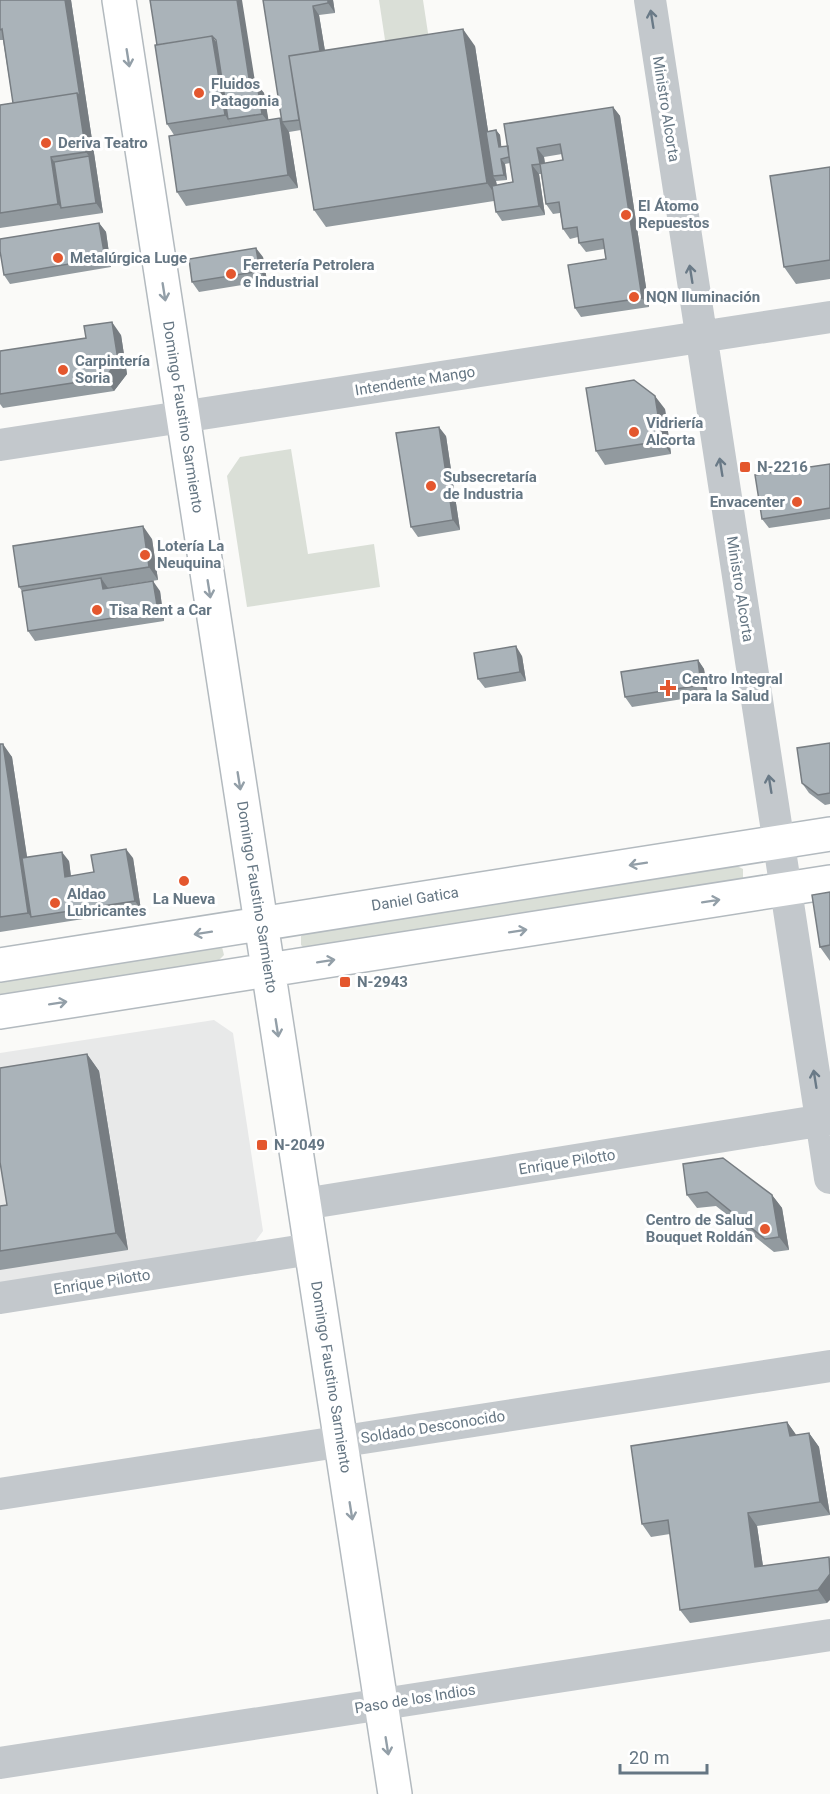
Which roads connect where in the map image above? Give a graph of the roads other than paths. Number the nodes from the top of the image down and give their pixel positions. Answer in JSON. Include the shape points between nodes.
{"nodes":[{"id":1,"x":119,"y":0,"type":"edge"},
{"id":2,"x":650,"y":0,"type":"edge"},
{"id":3,"x":830,"y":317,"type":"edge"},
{"id":4,"x":701,"y":337,"type":"junction"},
{"id":5,"x":183,"y":417,"type":"junction"},
{"id":6,"x":0,"y":446,"type":"edge"},
{"id":7,"x":830,"y":834,"type":"edge"},
{"id":8,"x":779,"y":842,"type":"junction"},
{"id":9,"x":830,"y":882,"type":"edge"},
{"id":10,"x":786,"y":889,"type":"junction"},
{"id":11,"x":261,"y":924,"type":"junction"},
{"id":12,"x":0,"y":965,"type":"edge"},
{"id":13,"x":268,"y":970,"type":"junction"},
{"id":14,"x":0,"y":1012,"type":"edge"},
{"id":15,"x":826,"y":1120,"type":"edge"},
{"id":16,"x":830,"y":1178,"type":"edge"},
{"id":17,"x":304,"y":1204,"type":"junction"},
{"id":18,"x":311,"y":1249,"type":"junction"},
{"id":19,"x":0,"y":1298,"type":"edge"},
{"id":20,"x":830,"y":1366,"type":"edge"},
{"id":21,"x":341,"y":1442,"type":"junction"},
{"id":22,"x":0,"y":1494,"type":"edge"},
{"id":23,"x":830,"y":1635,"type":"edge"},
{"id":24,"x":381,"y":1704,"type":"junction"},
{"id":25,"x":0,"y":1762,"type":"edge"},
{"id":26,"x":395,"y":1794,"type":"edge"}],
"edges":[{"from":1,"to":5,"type":"main road","name":"Domingo Faustino Sarmiento","one_way":true},
{"from":4,"to":2,"type":"street","name":"Ministro Alcorta","one_way":true},
{"from":3,"to":4,"type":"street","name":"Intendente Mango"},
{"from":4,"to":5,"type":"street","name":"Intendente Mango"},
{"from":8,"to":4,"type":"street","name":"Ministro Alcorta","one_way":true},
{"from":5,"to":6,"type":"street","name":"Intendente Mango"},
{"from":5,"to":11,"type":"main road","name":"Domingo Faustino Sarmiento","one_way":true},
{"from":7,"to":8,"type":"main road","name":"Daniel Gatica"},
{"from":8,"to":10,"type":"street","name":"Ministro Alcorta"},
{"from":8,"to":11,"type":"main road","name":"Daniel Gatica","one_way":true},
{"from":9,"to":10,"type":"main road"},
{"from":13,"to":10,"type":"main road","one_way":true},
{"from":15,"to":10,"type":"street","name":"Ministro Alcorta","one_way":true},
{"from":11,"to":12,"type":"main road","name":"Daniel Gatica","one_way":true},
{"from":11,"to":13,"type":"main road","name":"Domingo Faustino Sarmiento"},
{"from":14,"to":13,"type":"main road","one_way":true},
{"from":13,"to":17,"type":"main road","name":"Domingo Faustino Sarmiento","one_way":true},
{"from":15,"to":16,"type":"street","name":"Ministro Alcorta"},
{"from":15,"to":17,"type":"street","name":"Enrique Pilotto"},
{"from":17,"to":18,"type":"main road","name":"Domingo Faustino Sarmiento"},
{"from":18,"to":19,"type":"street","name":"Enrique Pilotto"},
{"from":18,"to":21,"type":"main road","name":"Domingo Faustino Sarmiento"},
{"from":20,"to":21,"type":"street","name":"Soldado Desconocido"},
{"from":21,"to":22,"type":"street","name":"Soldado Desconocido"},
{"from":21,"to":24,"type":"main road","name":"Domingo Faustino Sarmiento","one_way":true},
{"from":23,"to":24,"type":"street","name":"Paso de los Indios"},
{"from":24,"to":25,"type":"street","name":"Paso de los Indios"},
{"from":24,"to":26,"type":"main road","name":"Domingo Faustino Sarmiento","one_way":true}]}
